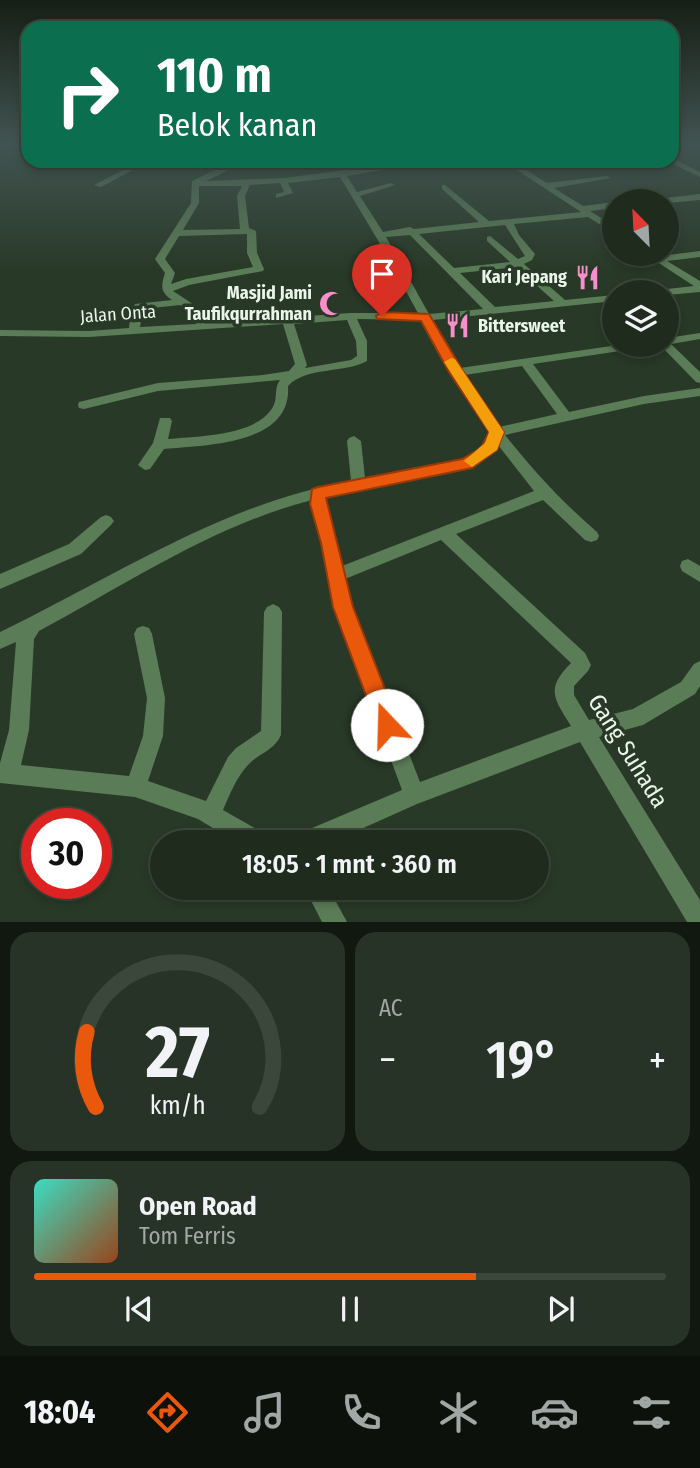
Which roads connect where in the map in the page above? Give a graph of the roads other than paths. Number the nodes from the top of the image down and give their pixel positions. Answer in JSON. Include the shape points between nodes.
{"nodes":[{"id":1,"x":196,"y":186,"type":"edge"},
{"id":2,"x":246,"y":186,"type":"edge"},
{"id":3,"x":286,"y":186,"type":"edge"},
{"id":4,"x":348,"y":186,"type":"edge"},
{"id":5,"x":387,"y":186,"type":"edge"},
{"id":6,"x":547,"y":186,"type":"edge"},
{"id":7,"x":444,"y":187,"type":"dead end"},
{"id":8,"x":354,"y":195,"type":"junction"},
{"id":9,"x":279,"y":196,"type":"dead end"},
{"id":10,"x":700,"y":197,"type":"edge"},
{"id":11,"x":679,"y":199,"type":"edge"},
{"id":12,"x":602,"y":208,"type":"edge"},
{"id":13,"x":586,"y":211,"type":"junction"},
{"id":14,"x":508,"y":222,"type":"junction"},
{"id":15,"x":602,"y":222,"type":"edge"},
{"id":16,"x":487,"y":224,"type":"junction"},
{"id":17,"x":245,"y":230,"type":"junction"},
{"id":18,"x":410,"y":230,"type":"junction"},
{"id":19,"x":175,"y":233,"type":"junction"},
{"id":20,"x":380,"y":235,"type":"junction"},
{"id":21,"x":515,"y":236,"type":"junction"},
{"id":22,"x":700,"y":254,"type":"edge"},
{"id":23,"x":679,"y":255,"type":"edge"},
{"id":24,"x":516,"y":264,"type":"junction"},
{"id":25,"x":668,"y":266,"type":"edge"},
{"id":26,"x":453,"y":271,"type":"junction"},
{"id":27,"x":700,"y":288,"type":"edge"},
{"id":28,"x":167,"y":290,"type":"junction"},
{"id":29,"x":679,"y":291,"type":"edge"},
{"id":30,"x":602,"y":299,"type":"edge"},
{"id":31,"x":183,"y":302,"type":"junction"},
{"id":32,"x":563,"y":304,"type":"junction"},
{"id":33,"x":492,"y":311,"type":"junction"},
{"id":34,"x":350,"y":316,"type":"junction"},
{"id":35,"x":425,"y":317,"type":"junction"},
{"id":36,"x":287,"y":319,"type":"junction"},
{"id":37,"x":202,"y":325,"type":"junction"},
{"id":38,"x":134,"y":330,"type":"junction"},
{"id":39,"x":0,"y":333,"type":"edge"},
{"id":40,"x":700,"y":336,"type":"edge"},
{"id":41,"x":679,"y":340,"type":"edge"},
{"id":42,"x":602,"y":350,"type":"edge"},
{"id":43,"x":679,"y":356,"type":"edge"},
{"id":44,"x":524,"y":360,"type":"junction"},
{"id":45,"x":456,"y":372,"type":"junction"},
{"id":46,"x":294,"y":374,"type":"junction"},
{"id":47,"x":700,"y":379,"type":"edge"},
{"id":48,"x":700,"y":392,"type":"edge"},
{"id":49,"x":84,"y":405,"type":"dead end"},
{"id":50,"x":565,"y":416,"type":"junction"},
{"id":51,"x":164,"y":422,"type":"dead end"},
{"id":52,"x":496,"y":432,"type":"junction"},
{"id":53,"x":354,"y":441,"type":"dead end"},
{"id":54,"x":160,"y":444,"type":"junction"},
{"id":55,"x":145,"y":465,"type":"dead end"},
{"id":56,"x":359,"y":485,"type":"junction"},
{"id":57,"x":318,"y":493,"type":"junction"},
{"id":58,"x":544,"y":493,"type":"junction"},
{"id":59,"x":106,"y":521,"type":"dead end"},
{"id":60,"x":443,"y":533,"type":"junction"},
{"id":61,"x":591,"y":536,"type":"dead end"},
{"id":62,"x":337,"y":575,"type":"junction"},
{"id":63,"x":0,"y":582,"type":"edge"},
{"id":64,"x":273,"y":612,"type":"dead end"},
{"id":65,"x":32,"y":626,"type":"junction"},
{"id":66,"x":143,"y":634,"type":"dead end"},
{"id":67,"x":0,"y":641,"type":"edge"},
{"id":68,"x":700,"y":670,"type":"edge"},
{"id":69,"x":584,"y":731,"type":"junction"},
{"id":70,"x":5,"y":773,"type":"edge"},
{"id":71,"x":135,"y":787,"type":"junction"},
{"id":72,"x":414,"y":795,"type":"junction"},
{"id":73,"x":210,"y":815,"type":"junction"},
{"id":74,"x":236,"y":830,"type":"edge"},
{"id":75,"x":334,"y":830,"type":"edge"},
{"id":76,"x":322,"y":900,"type":"edge"},
{"id":77,"x":335,"y":922,"type":"edge"},
{"id":78,"x":700,"y":922,"type":"edge"}],
"edges":[{"from":1,"to":19,"type":"street","via":[[195,203]]},
{"from":2,"to":17,"type":"street","via":[[241,196]]},
{"from":3,"to":9,"type":"street","via":[[289,193]]},
{"from":4,"to":8,"type":"street"},
{"from":5,"to":8,"type":"street"},
{"from":6,"to":13,"type":"street"},
{"from":7,"to":16,"type":"street"},
{"from":8,"to":20,"type":"street"},
{"from":10,"to":11,"type":"street"},
{"from":12,"to":13,"type":"street"},
{"from":13,"to":14,"type":"street"},
{"from":13,"to":15,"type":"street"},
{"from":14,"to":16,"type":"street"},
{"from":14,"to":21,"type":"street"},
{"from":16,"to":18,"type":"street"},
{"from":17,"to":19,"type":"street"},
{"from":17,"to":28,"type":"street","via":[[253,231],[252,253],[259,270],[186,282]]},
{"from":18,"to":20,"type":"street"},
{"from":18,"to":26,"type":"street"},
{"from":19,"to":28,"type":"street","via":[[160,258],[170,273]]},
{"from":20,"to":35,"type":"street"},
{"from":21,"to":24,"type":"street","via":[[530,254]]},
{"from":21,"to":24,"type":"street","via":[[490,239]]},
{"from":22,"to":23,"type":"street"},
{"from":24,"to":26,"type":"street"},
{"from":24,"to":32,"type":"street"},
{"from":25,"to":27,"type":"street"},
{"from":26,"to":33,"type":"street"},
{"from":27,"to":29,"type":"street"},
{"from":28,"to":31,"type":"street"},
{"from":30,"to":32,"type":"street","name":"Jalan Onta"},
{"from":31,"to":37,"type":"street","via":[[198,312]]},
{"from":31,"to":38,"type":"street","via":[[139,306]]},
{"from":32,"to":33,"type":"street","name":"Jalan Onta"},
{"from":33,"to":35,"type":"street","name":"Jalan Onta"},
{"from":34,"to":35,"type":"street","name":"Jalan Onta"},
{"from":34,"to":36,"type":"street","name":"Jalan Onta"},
{"from":34,"to":46,"type":"street","via":[[362,339],[363,358]]},
{"from":35,"to":45,"type":"street"},
{"from":36,"to":37,"type":"street","name":"Jalan Onta"},
{"from":36,"to":46,"type":"street","via":[[301,365]]},
{"from":37,"to":38,"type":"street","name":"Jalan Onta"},
{"from":38,"to":39,"type":"street","name":"Jalan Onta","via":[[72,335]]},
{"from":40,"to":41,"type":"street"},
{"from":42,"to":44,"type":"street"},
{"from":43,"to":47,"type":"street"},
{"from":44,"to":45,"type":"street"},
{"from":44,"to":50,"type":"street"},
{"from":45,"to":52,"type":"street"},
{"from":46,"to":49,"type":"street","via":[[158,387]]},
{"from":46,"to":54,"type":"street","via":[[282,385],[280,409],[263,427]]},
{"from":48,"to":50,"type":"street"},
{"from":50,"to":52,"type":"street"},
{"from":51,"to":54,"type":"street"},
{"from":52,"to":56,"type":"street","via":[[492,446],[466,464]]},
{"from":52,"to":58,"type":"street"},
{"from":53,"to":56,"type":"street"},
{"from":54,"to":55,"type":"street"},
{"from":56,"to":57,"type":"street"},
{"from":57,"to":62,"type":"street"},
{"from":57,"to":65,"type":"street","via":[[253,513],[152,559]]},
{"from":58,"to":60,"type":"street"},
{"from":58,"to":61,"type":"street"},
{"from":59,"to":63,"type":"street","via":[[75,549]]},
{"from":60,"to":62,"type":"street"},
{"from":60,"to":69,"type":"street","name":"Gang Suhada","via":[[579,659],[582,665],[565,682],[564,697]]},
{"from":62,"to":72,"type":"street","via":[[343,607]]},
{"from":64,"to":73,"type":"street","via":[[271,736],[238,760]]},
{"from":65,"to":67,"type":"street"},
{"from":65,"to":70,"type":"street","via":[[26,638],[19,730]]},
{"from":66,"to":71,"type":"street","via":[[156,698],[153,736]]},
{"from":68,"to":69,"type":"street","via":[[688,688],[636,718]]},
{"from":69,"to":72,"type":"street"},
{"from":69,"to":78,"type":"street","name":"Gang Suhada"},
{"from":70,"to":71,"type":"street"},
{"from":71,"to":73,"type":"street"},
{"from":72,"to":75,"type":"street"},
{"from":73,"to":74,"type":"street"},
{"from":76,"to":77,"type":"street"}]}
